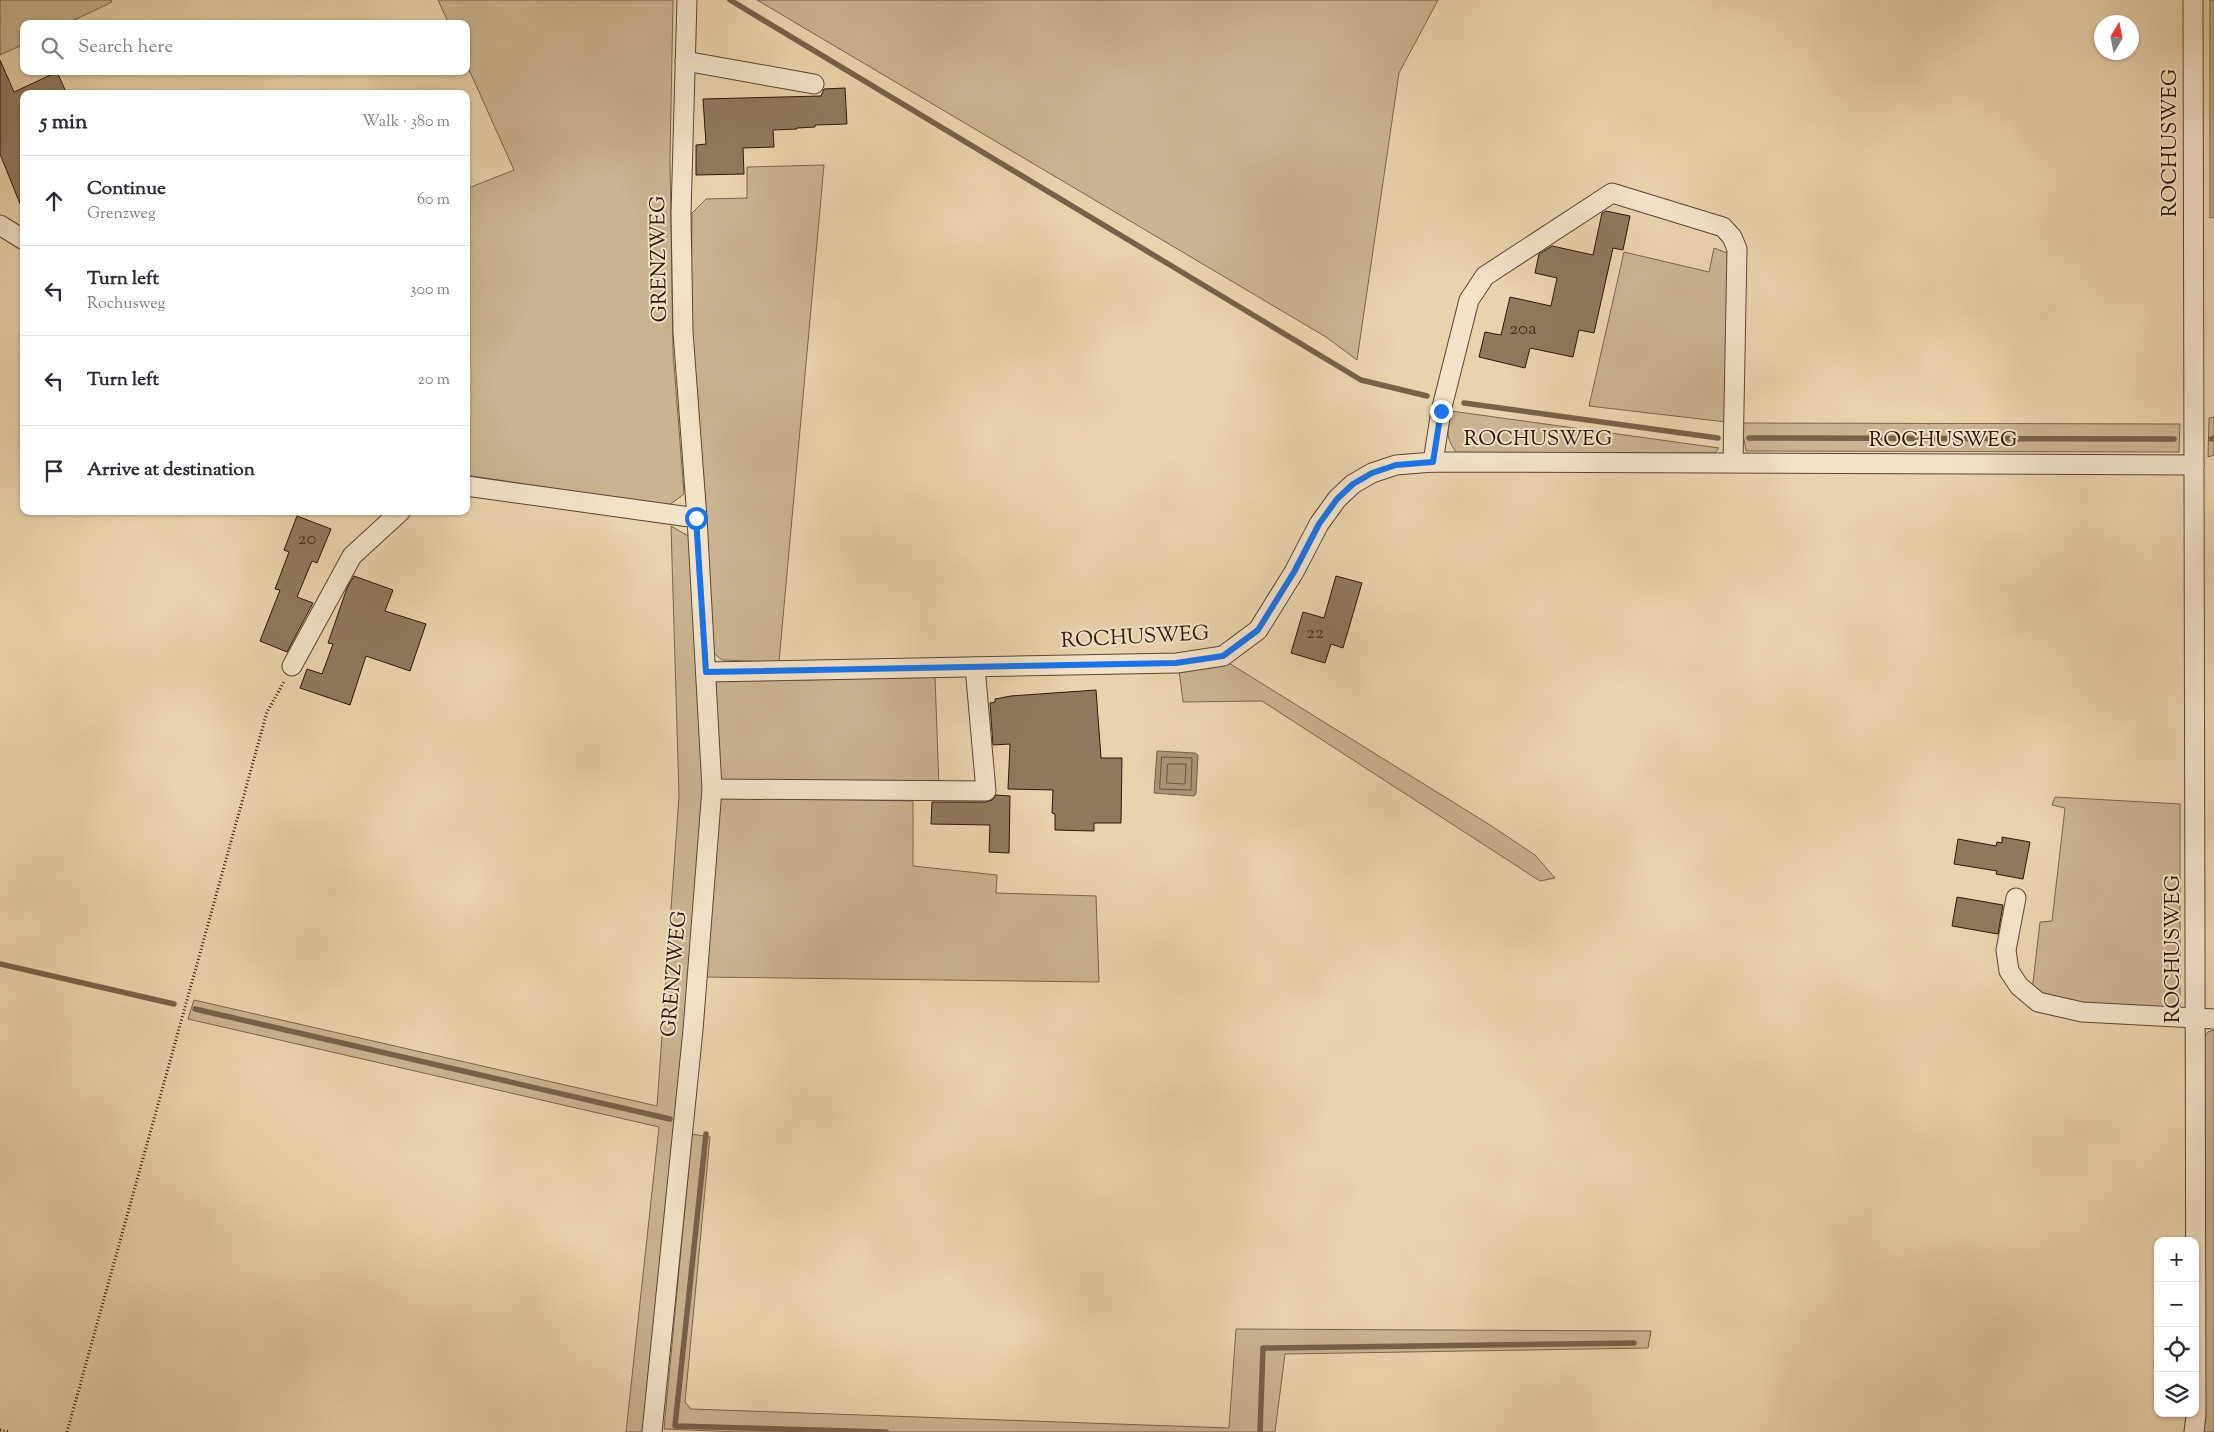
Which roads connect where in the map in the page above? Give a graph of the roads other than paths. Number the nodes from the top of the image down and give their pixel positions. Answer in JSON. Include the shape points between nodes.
{"nodes":[{"id":1,"x":687,"y":0,"type":"edge"},
{"id":2,"x":2194,"y":0,"type":"edge"},
{"id":3,"x":686,"y":61,"type":"junction"},
{"id":4,"x":814,"y":84,"type":"dead end"},
{"id":5,"x":0,"y":225,"type":"edge"},
{"id":6,"x":20,"y":238,"type":"edge"},
{"id":7,"x":1433,"y":462,"type":"junction"},
{"id":8,"x":1733,"y":462,"type":"junction"},
{"id":9,"x":2194,"y":465,"type":"junction"},
{"id":10,"x":470,"y":487,"type":"edge"},
{"id":11,"x":397,"y":515,"type":"edge"},
{"id":12,"x":696,"y":518,"type":"junction"},
{"id":13,"x":292,"y":666,"type":"road end"},
{"id":14,"x":975,"y":667,"type":"junction"},
{"id":15,"x":706,"y":672,"type":"junction"},
{"id":16,"x":712,"y":789,"type":"junction"},
{"id":17,"x":2016,"y":898,"type":"dead end"},
{"id":18,"x":2205,"y":1019,"type":"edge"},
{"id":19,"x":652,"y":1432,"type":"edge"},
{"id":20,"x":2194,"y":1432,"type":"edge"}],
"edges":[{"from":1,"to":3,"type":"street","name":"GRENZWEG"},
{"from":2,"to":9,"type":"street","name":"ROCHUSWEG"},
{"from":3,"to":4,"type":"street"},
{"from":3,"to":12,"type":"street","name":"GRENZWEG","via":[[681,214],[683,312]]},
{"from":5,"to":6,"type":"street"},
{"from":7,"to":8,"type":"street","name":"ROCHUSWEG"},
{"from":7,"to":8,"type":"street","via":[[1441,411],[1469,300],[1485,276],[1612,193],[1722,227],[1732,237],[1737,250]]},
{"from":7,"to":14,"type":"street","name":"ROCHUSWEG","via":[[1396,465],[1353,484],[1319,524],[1258,630],[1223,656],[1176,663]]},
{"from":8,"to":9,"type":"street","name":"ROCHUSWEG"},
{"from":9,"to":18,"type":"street","name":"ROCHUSWEG"},
{"from":10,"to":12,"type":"street"},
{"from":11,"to":13,"type":"street","via":[[352,556]]},
{"from":12,"to":15,"type":"street","name":"GRENZWEG"},
{"from":14,"to":15,"type":"street","name":"ROCHUSWEG"},
{"from":14,"to":16,"type":"street","via":[[986,791]]},
{"from":15,"to":16,"type":"street","name":"GRENZWEG"},
{"from":16,"to":19,"type":"street","name":"GRENZWEG","via":[[694,1030]]},
{"from":17,"to":18,"type":"street","via":[[2006,950],[2009,971],[2019,986],[2038,1002],[2082,1012]]},
{"from":18,"to":20,"type":"street","name":"ROCHUSWEG"}]}
